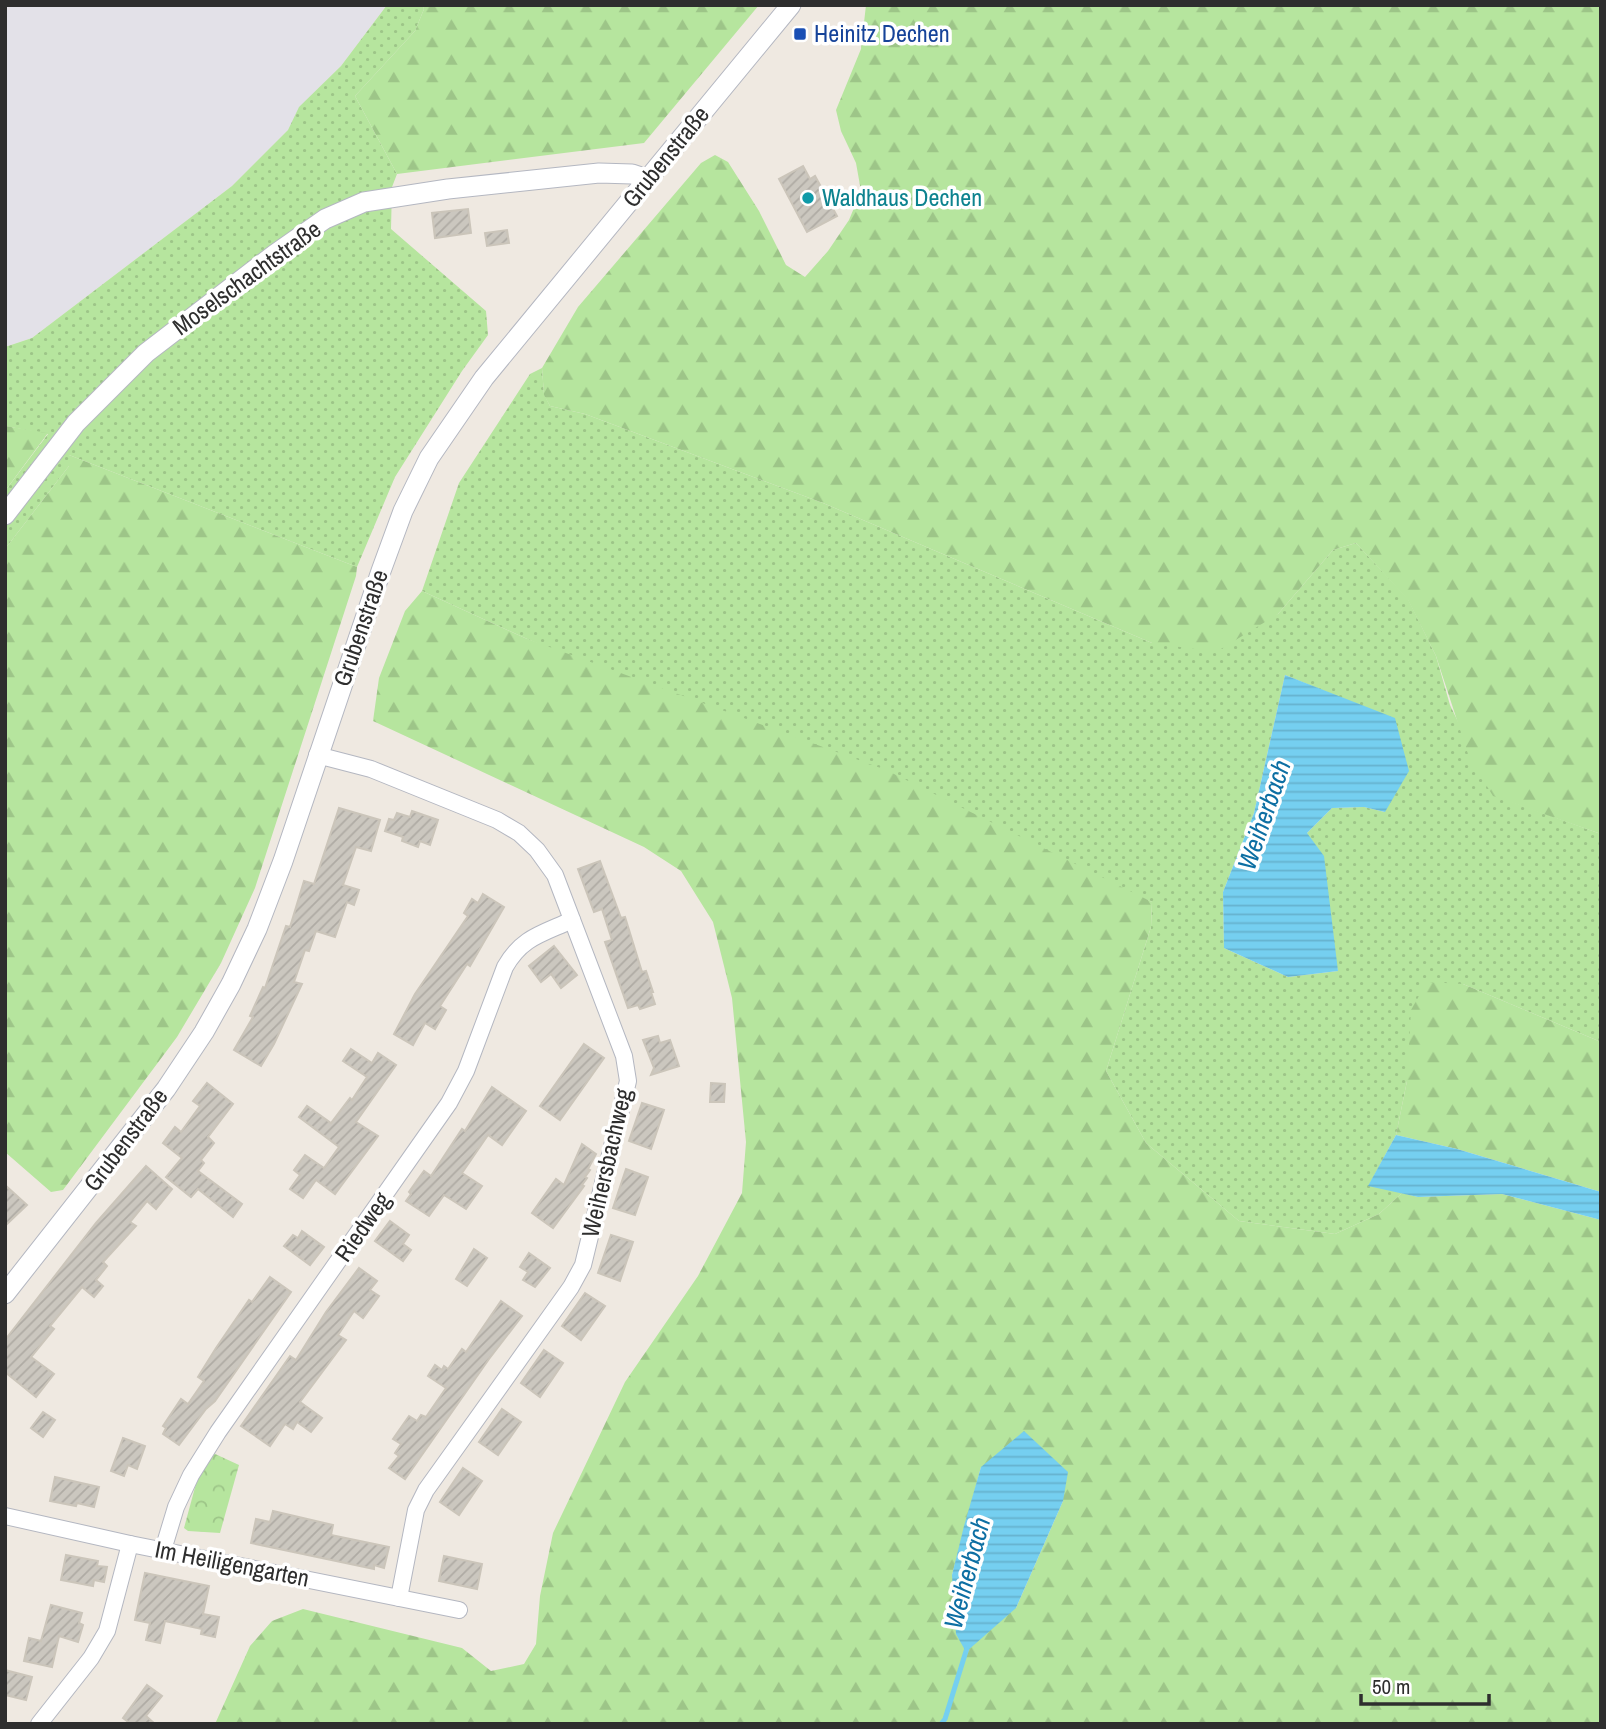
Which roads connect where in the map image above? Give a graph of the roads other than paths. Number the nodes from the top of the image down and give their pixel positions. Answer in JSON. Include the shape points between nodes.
{"nodes":[{"id":1,"x":791,"y":5,"type":"edge"},
{"id":2,"x":647,"y":179,"type":"junction"},
{"id":3,"x":5,"y":515,"type":"edge"},
{"id":4,"x":317,"y":755,"type":"junction"},
{"id":5,"x":572,"y":920,"type":"junction"},
{"id":6,"x":5,"y":1294,"type":"edge"},
{"id":7,"x":5,"y":1516,"type":"edge"},
{"id":8,"x":130,"y":1544,"type":"junction"},
{"id":9,"x":163,"y":1550,"type":"junction"},
{"id":10,"x":399,"y":1598,"type":"junction"},
{"id":11,"x":459,"y":1610,"type":"dead end"},
{"id":12,"x":39,"y":1724,"type":"edge"}],
"edges":[{"from":1,"to":2,"type":"street","name":"Grubenstraße"},
{"from":2,"to":3,"type":"street","name":"Moselschachtstraße","via":[[599,173],[448,189],[364,202],[325,219],[146,353],[76,423]]},
{"from":2,"to":4,"type":"street","name":"Grubenstraße","via":[[484,378],[429,458],[380,571]]},
{"from":4,"to":5,"type":"street","name":"Weihersbachweg","via":[[371,769],[519,833],[555,875]]},
{"from":4,"to":6,"type":"street","name":"Grubenstraße","via":[[257,929],[204,1032],[166,1088]]},
{"from":5,"to":9,"type":"street","name":"Riedweg","via":[[514,951],[449,1103],[218,1432],[176,1507]]},
{"from":5,"to":10,"type":"street","name":"Weihersbachweg","via":[[624,1056],[628,1081],[583,1265],[426,1490],[416,1510]]},
{"from":7,"to":8,"type":"street","name":"Im Heiligengarten"},
{"from":8,"to":9,"type":"street","name":"Im Heiligengarten"},
{"from":8,"to":12,"type":"street","via":[[107,1630]]},
{"from":9,"to":10,"type":"street","name":"Im Heiligengarten"},
{"from":10,"to":11,"type":"street","name":"Im Heiligengarten"}]}
